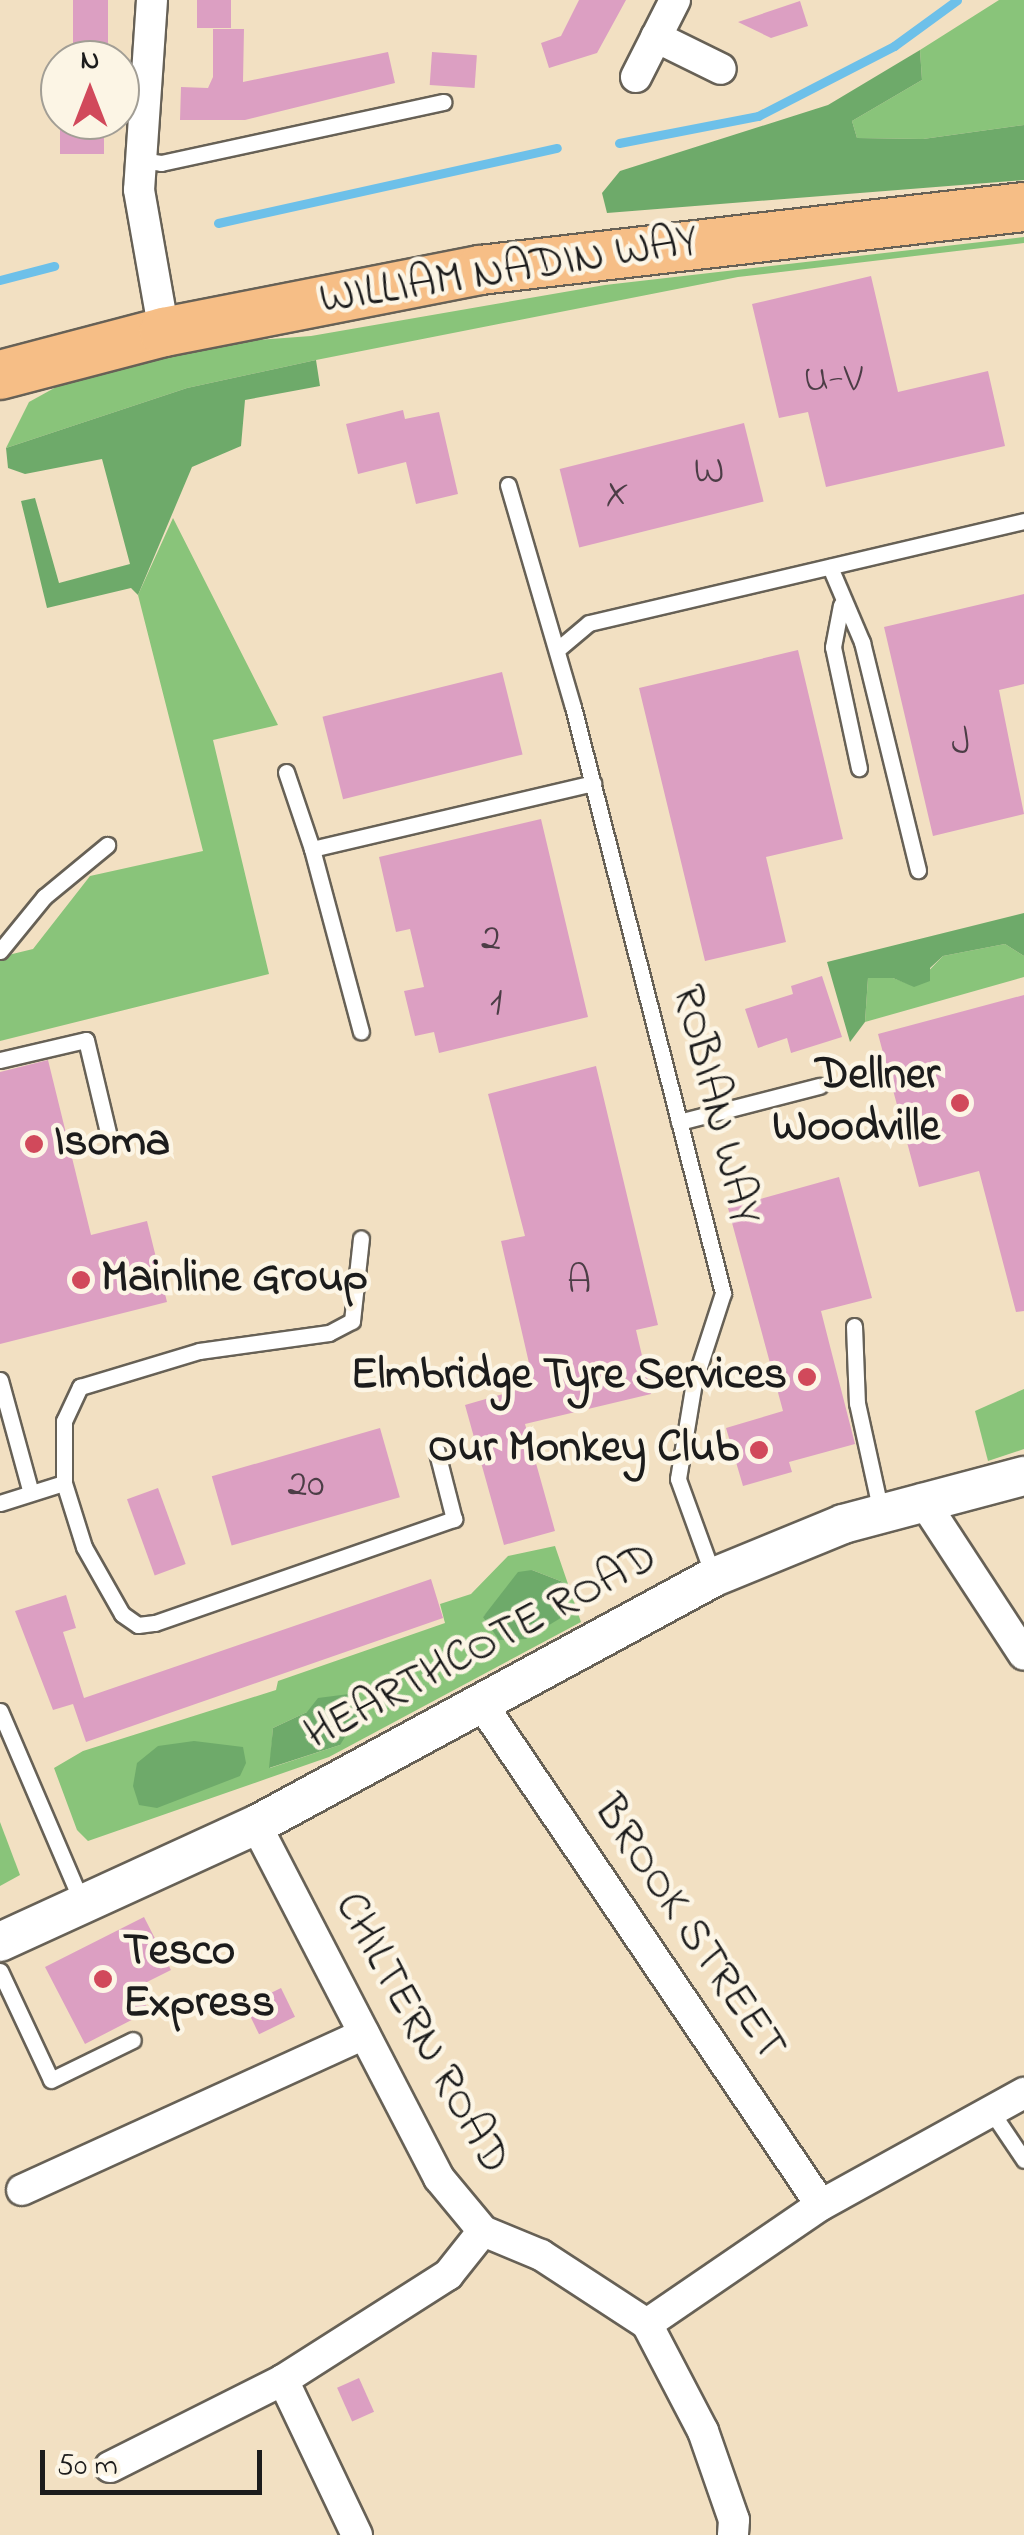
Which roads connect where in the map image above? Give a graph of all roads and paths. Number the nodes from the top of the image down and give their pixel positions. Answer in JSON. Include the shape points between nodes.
{"nodes":[{"id":1,"x":152,"y":0,"type":"edge"},
{"id":2,"x":675,"y":0,"type":"edge"},
{"id":3,"x":656,"y":37,"type":"junction"},
{"id":4,"x":721,"y":69,"type":"dead end"},
{"id":5,"x":636,"y":77,"type":"dead end"},
{"id":6,"x":443,"y":102,"type":"dead end"},
{"id":7,"x":140,"y":160,"type":"junction"},
{"id":8,"x":1024,"y":207,"type":"edge"},
{"id":9,"x":164,"y":332,"type":"junction"},
{"id":10,"x":0,"y":375,"type":"edge"},
{"id":11,"x":508,"y":485,"type":"dead end"},
{"id":12,"x":1024,"y":521,"type":"edge"},
{"id":13,"x":830,"y":567,"type":"junction"},
{"id":14,"x":841,"y":605,"type":"junction"},
{"id":15,"x":558,"y":649,"type":"junction"},
{"id":16,"x":859,"y":768,"type":"dead end"},
{"id":17,"x":286,"y":772,"type":"dead end"},
{"id":18,"x":593,"y":783,"type":"junction"},
{"id":19,"x":108,"y":845,"type":"dead end"},
{"id":20,"x":312,"y":848,"type":"junction"},
{"id":21,"x":918,"y":870,"type":"dead end"},
{"id":22,"x":0,"y":950,"type":"edge"},
{"id":23,"x":362,"y":1032,"type":"dead end"},
{"id":24,"x":0,"y":1060,"type":"edge"},
{"id":25,"x":819,"y":1086,"type":"dead end"},
{"id":26,"x":679,"y":1122,"type":"junction"},
{"id":27,"x":108,"y":1132,"type":"dead end"},
{"id":28,"x":360,"y":1238,"type":"dead end"},
{"id":29,"x":854,"y":1326,"type":"dead end"},
{"id":30,"x":0,"y":1380,"type":"edge"},
{"id":31,"x":436,"y":1449,"type":"dead end"},
{"id":32,"x":1024,"y":1476,"type":"edge"},
{"id":33,"x":64,"y":1484,"type":"junction"},
{"id":34,"x":31,"y":1493,"type":"junction"},
{"id":35,"x":922,"y":1499,"type":"junction"},
{"id":36,"x":0,"y":1502,"type":"edge"},
{"id":37,"x":881,"y":1512,"type":"junction"},
{"id":38,"x":714,"y":1578,"type":"junction"},
{"id":39,"x":1024,"y":1655,"type":"edge"},
{"id":40,"x":480,"y":1704,"type":"junction"},
{"id":41,"x":0,"y":1711,"type":"edge"},
{"id":42,"x":256,"y":1825,"type":"junction"},
{"id":43,"x":84,"y":1906,"type":"junction"},
{"id":44,"x":0,"y":1942,"type":"edge"},
{"id":45,"x":0,"y":1971,"type":"edge"},
{"id":46,"x":364,"y":2034,"type":"junction"},
{"id":47,"x":133,"y":2040,"type":"dead end"},
{"id":48,"x":1024,"y":2093,"type":"edge"},
{"id":49,"x":992,"y":2111,"type":"junction"},
{"id":50,"x":1024,"y":2160,"type":"edge"},
{"id":51,"x":22,"y":2190,"type":"dead end"},
{"id":52,"x":820,"y":2205,"type":"junction"},
{"id":53,"x":483,"y":2230,"type":"junction"},
{"id":54,"x":647,"y":2324,"type":"junction"},
{"id":55,"x":283,"y":2380,"type":"junction"},
{"id":56,"x":110,"y":2468,"type":"dead end"},
{"id":57,"x":357,"y":2535,"type":"edge"},
{"id":58,"x":733,"y":2535,"type":"edge"}],
"edges":[{"from":1,"to":7,"type":"street"},
{"from":2,"to":3,"type":"street"},
{"from":3,"to":4,"type":"street"},
{"from":3,"to":5,"type":"street"},
{"from":6,"to":7,"type":"lane","via":[[161,163]]},
{"from":7,"to":9,"type":"street","via":[[139,190]]},
{"from":8,"to":9,"type":"main road","name":"WILLIAM NADIN WAY","via":[[480,270]]},
{"from":9,"to":10,"type":"main road","name":"WILLIAM NADIN WAY"},
{"from":11,"to":15,"type":"lane","name":"ROBIAN WAY"},
{"from":12,"to":13,"type":"lane"},
{"from":13,"to":14,"type":"lane"},
{"from":13,"to":15,"type":"lane","via":[[589,623]]},
{"from":14,"to":16,"type":"lane","via":[[834,647]]},
{"from":14,"to":21,"type":"lane","via":[[862,642]]},
{"from":15,"to":18,"type":"lane","name":"ROBIAN WAY"},
{"from":17,"to":20,"type":"lane"},
{"from":18,"to":20,"type":"lane"},
{"from":18,"to":26,"type":"lane","name":"ROBIAN WAY"},
{"from":19,"to":22,"type":"lane","via":[[44,896]]},
{"from":20,"to":23,"type":"lane"},
{"from":24,"to":27,"type":"lane","via":[[86,1040]]},
{"from":25,"to":26,"type":"lane"},
{"from":26,"to":38,"type":"lane","name":"ROBIAN WAY","via":[[723,1293],[694,1382],[678,1479]]},
{"from":28,"to":33,"type":"lane","via":[[352,1321],[330,1333],[199,1351],[80,1386],[64,1421]]},
{"from":29,"to":37,"type":"lane","via":[[857,1403]]},
{"from":30,"to":34,"type":"lane"},
{"from":31,"to":33,"type":"lane","via":[[454,1519],[138,1625],[122,1614],[84,1547]]},
{"from":32,"to":35,"type":"street","name":"HEARTHCOTE ROAD"},
{"from":33,"to":34,"type":"lane"},
{"from":34,"to":36,"type":"lane"},
{"from":35,"to":37,"type":"street","name":"HEARTHCOTE ROAD"},
{"from":35,"to":39,"type":"street"},
{"from":37,"to":38,"type":"street","name":"HEARTHCOTE ROAD"},
{"from":38,"to":40,"type":"street","name":"HEARTHCOTE ROAD"},
{"from":40,"to":42,"type":"street","name":"HEARTHCOTE ROAD"},
{"from":40,"to":52,"type":"street","name":"BROOK STREET"},
{"from":41,"to":43,"type":"lane"},
{"from":42,"to":43,"type":"street","name":"HEARTHCOTE ROAD"},
{"from":42,"to":46,"type":"street","name":"CHILTERN ROAD"},
{"from":43,"to":44,"type":"street","name":"HEARTHCOTE ROAD"},
{"from":45,"to":47,"type":"lane","via":[[51,2080]]},
{"from":46,"to":51,"type":"street"},
{"from":46,"to":53,"type":"street","name":"CHILTERN ROAD","via":[[438,2178]]},
{"from":48,"to":49,"type":"street"},
{"from":49,"to":50,"type":"lane"},
{"from":49,"to":52,"type":"street"},
{"from":52,"to":54,"type":"street"},
{"from":53,"to":54,"type":"street","name":"CHILTERN ROAD","via":[[542,2255]]},
{"from":53,"to":55,"type":"street","via":[[448,2275]]},
{"from":54,"to":58,"type":"street","name":"CHILTERN ROAD","via":[[703,2431]]},
{"from":55,"to":56,"type":"street"},
{"from":55,"to":57,"type":"street"}]}
